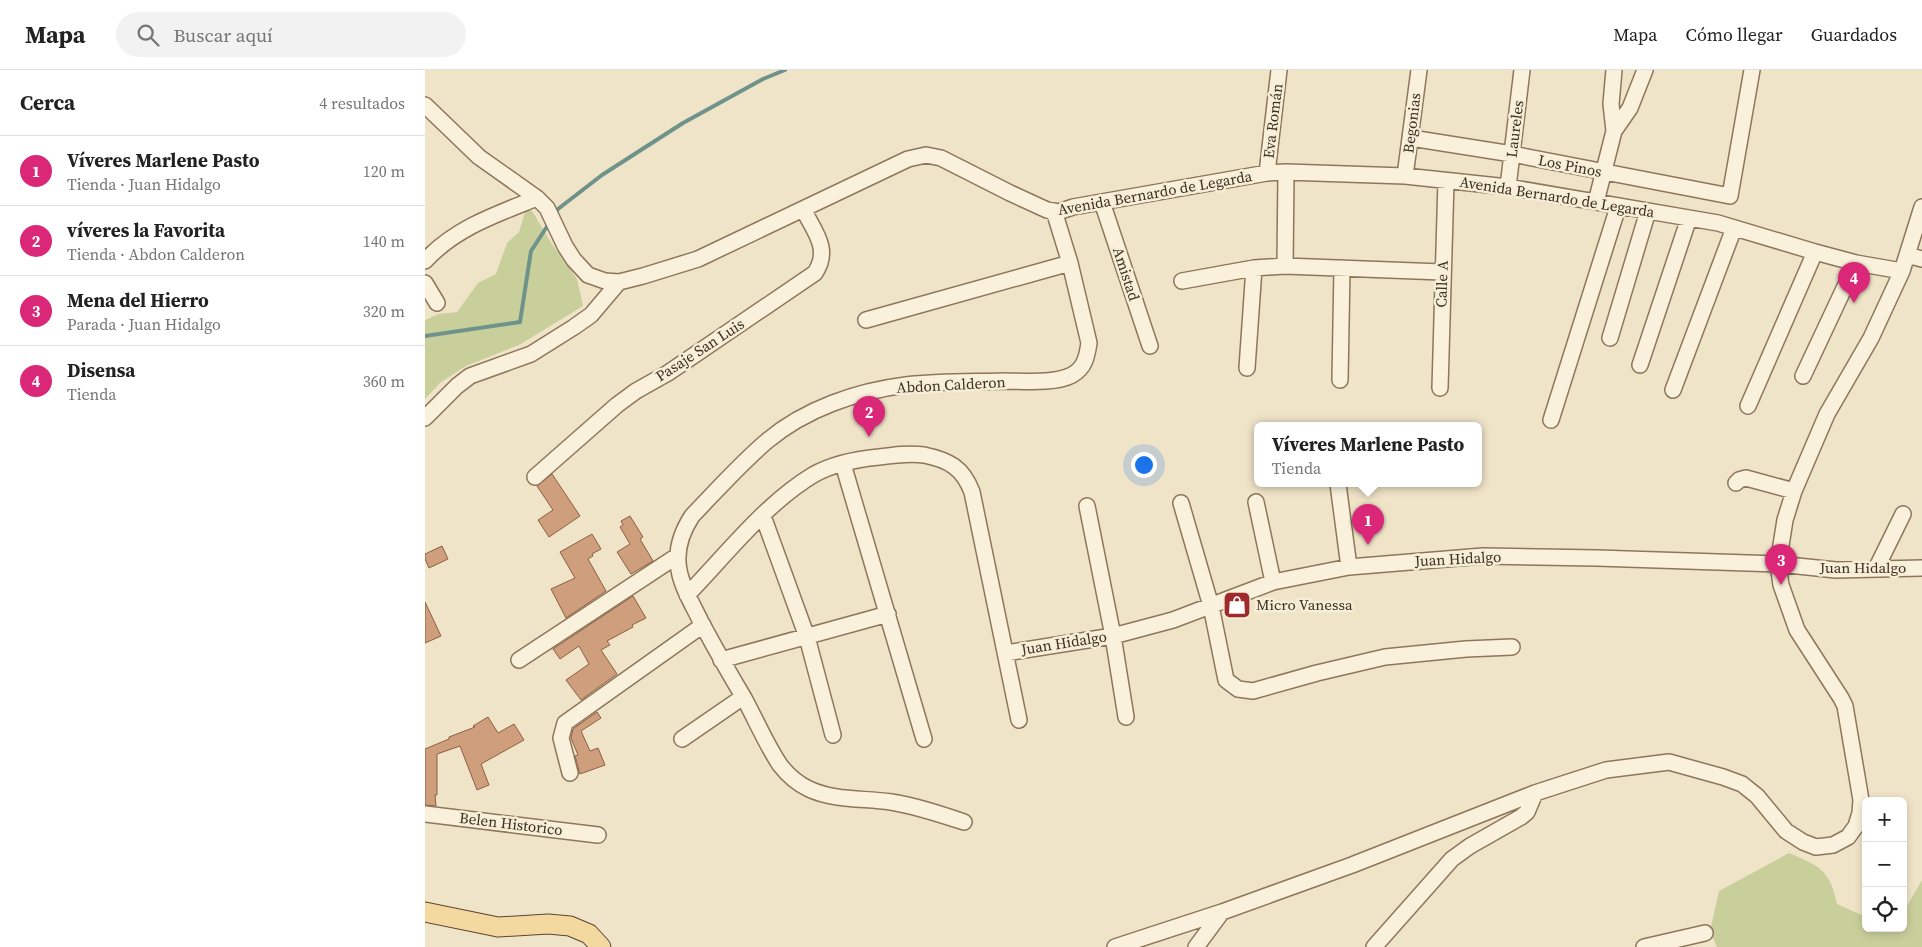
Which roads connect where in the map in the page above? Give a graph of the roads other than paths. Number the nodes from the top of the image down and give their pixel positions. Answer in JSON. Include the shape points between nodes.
{"nodes":[{"id":1,"x":1279,"y":70,"type":"edge"},
{"id":2,"x":1419,"y":70,"type":"edge"},
{"id":3,"x":1522,"y":70,"type":"edge"},
{"id":4,"x":1614,"y":70,"type":"edge"},
{"id":5,"x":1645,"y":70,"type":"edge"},
{"id":6,"x":1752,"y":70,"type":"edge"},
{"id":7,"x":425,"y":105,"type":"edge"},
{"id":8,"x":1614,"y":131,"type":"junction"},
{"id":9,"x":1411,"y":138,"type":"junction"},
{"id":10,"x":1511,"y":154,"type":"junction"},
{"id":11,"x":1286,"y":172,"type":"junction"},
{"id":12,"x":1603,"y":172,"type":"junction"},
{"id":13,"x":1267,"y":173,"type":"junction"},
{"id":14,"x":1405,"y":176,"type":"junction"},
{"id":15,"x":1447,"y":181,"type":"junction"},
{"id":16,"x":1508,"y":187,"type":"junction"},
{"id":17,"x":1102,"y":202,"type":"junction"},
{"id":18,"x":1595,"y":202,"type":"junction"},
{"id":19,"x":542,"y":203,"type":"junction"},
{"id":20,"x":1619,"y":207,"type":"junction"},
{"id":21,"x":1922,"y":207,"type":"edge"},
{"id":22,"x":803,"y":209,"type":"junction"},
{"id":23,"x":1648,"y":211,"type":"junction"},
{"id":24,"x":1054,"y":212,"type":"junction"},
{"id":25,"x":1689,"y":218,"type":"junction"},
{"id":26,"x":1735,"y":228,"type":"junction"},
{"id":27,"x":1815,"y":252,"type":"junction"},
{"id":28,"x":1915,"y":257,"type":"edge"},
{"id":29,"x":425,"y":260,"type":"edge"},
{"id":30,"x":1070,"y":263,"type":"junction"},
{"id":31,"x":1856,"y":263,"type":"junction"},
{"id":32,"x":1285,"y":266,"type":"junction"},
{"id":33,"x":1254,"y":268,"type":"junction"},
{"id":34,"x":1342,"y":268,"type":"junction"},
{"id":35,"x":1901,"y":270,"type":"junction"},
{"id":36,"x":1442,"y":272,"type":"junction"},
{"id":37,"x":1181,"y":281,"type":"dead end"},
{"id":38,"x":619,"y":282,"type":"junction"},
{"id":39,"x":425,"y":283,"type":"edge"},
{"id":40,"x":437,"y":304,"type":"dead end"},
{"id":41,"x":866,"y":320,"type":"dead end"},
{"id":42,"x":1610,"y":338,"type":"dead end"},
{"id":43,"x":1150,"y":346,"type":"dead end"},
{"id":44,"x":1640,"y":365,"type":"dead end"},
{"id":45,"x":1247,"y":368,"type":"dead end"},
{"id":46,"x":1803,"y":376,"type":"dead end"},
{"id":47,"x":1340,"y":380,"type":"dead end"},
{"id":48,"x":1440,"y":388,"type":"dead end"},
{"id":49,"x":1673,"y":390,"type":"dead end"},
{"id":50,"x":1748,"y":406,"type":"dead end"},
{"id":51,"x":425,"y":418,"type":"edge"},
{"id":52,"x":1551,"y":420,"type":"dead end"},
{"id":53,"x":843,"y":464,"type":"junction"},
{"id":54,"x":535,"y":477,"type":"dead end"},
{"id":55,"x":1736,"y":483,"type":"dead end"},
{"id":56,"x":1338,"y":487,"type":"edge"},
{"id":57,"x":1794,"y":491,"type":"junction"},
{"id":58,"x":1256,"y":502,"type":"dead end"},
{"id":59,"x":1181,"y":503,"type":"dead end"},
{"id":60,"x":1087,"y":506,"type":"dead end"},
{"id":61,"x":1903,"y":514,"type":"dead end"},
{"id":62,"x":763,"y":516,"type":"junction"},
{"id":63,"x":677,"y":556,"type":"junction"},
{"id":64,"x":1778,"y":564,"type":"junction"},
{"id":65,"x":1349,"y":567,"type":"junction"},
{"id":66,"x":1922,"y":568,"type":"edge"},
{"id":67,"x":1876,"y":570,"type":"junction"},
{"id":68,"x":1273,"y":582,"type":"junction"},
{"id":69,"x":687,"y":595,"type":"junction"},
{"id":70,"x":1211,"y":606,"type":"junction"},
{"id":71,"x":888,"y":614,"type":"junction"},
{"id":72,"x":703,"y":626,"type":"junction"},
{"id":73,"x":1113,"y":636,"type":"junction"},
{"id":74,"x":807,"y":637,"type":"junction"},
{"id":75,"x":1512,"y":647,"type":"dead end"},
{"id":76,"x":1006,"y":653,"type":"junction"},
{"id":77,"x":519,"y":660,"type":"dead end"},
{"id":78,"x":721,"y":660,"type":"junction"},
{"id":79,"x":743,"y":697,"type":"junction"},
{"id":80,"x":1126,"y":717,"type":"dead end"},
{"id":81,"x":1019,"y":720,"type":"dead end"},
{"id":82,"x":833,"y":735,"type":"dead end"},
{"id":83,"x":683,"y":739,"type":"dead end"},
{"id":84,"x":924,"y":739,"type":"dead end"},
{"id":85,"x":570,"y":773,"type":"dead end"},
{"id":86,"x":1535,"y":793,"type":"junction"},
{"id":87,"x":425,"y":814,"type":"edge"},
{"id":88,"x":964,"y":822,"type":"dead end"},
{"id":89,"x":598,"y":834,"type":"dead end"},
{"id":90,"x":425,"y":912,"type":"edge"},
{"id":91,"x":1222,"y":912,"type":"junction"},
{"id":92,"x":1705,"y":933,"type":"dead end"},
{"id":93,"x":601,"y":947,"type":"edge"},
{"id":94,"x":1115,"y":947,"type":"edge"},
{"id":95,"x":1196,"y":947,"type":"edge"},
{"id":96,"x":1374,"y":947,"type":"edge"},
{"id":97,"x":1644,"y":947,"type":"edge"}],
"edges":[{"from":1,"to":13,"type":"street","name":"Eva Román"},
{"from":2,"to":9,"type":"street","name":"Begonias"},
{"from":3,"to":10,"type":"street","name":"Laureles"},
{"from":4,"to":8,"type":"street","via":[[1611,104]]},
{"from":5,"to":8,"type":"street","via":[[1630,108]]},
{"from":6,"to":12,"type":"street","name":"Los Pinos","via":[[1730,196]]},
{"from":7,"to":19,"type":"street","name":"Avenida Bernardo de Legarda","via":[[479,157]]},
{"from":8,"to":12,"type":"street"},
{"from":9,"to":10,"type":"street","name":"Los Pinos"},
{"from":9,"to":14,"type":"street","name":"Begonias"},
{"from":10,"to":12,"type":"street","name":"Los Pinos"},
{"from":10,"to":16,"type":"street","name":"Laureles"},
{"from":11,"to":13,"type":"street","name":"Avenida Bernardo de Legarda"},
{"from":11,"to":14,"type":"street","name":"Avenida Bernardo de Legarda"},
{"from":11,"to":32,"type":"street"},
{"from":12,"to":18,"type":"street"},
{"from":13,"to":17,"type":"street","name":"Avenida Bernardo de Legarda"},
{"from":14,"to":15,"type":"street","name":"Avenida Bernardo de Legarda"},
{"from":15,"to":16,"type":"street","name":"Avenida Bernardo de Legarda"},
{"from":15,"to":36,"type":"street","name":"Calle A"},
{"from":16,"to":18,"type":"street","name":"Avenida Bernardo de Legarda"},
{"from":17,"to":24,"type":"street","name":"Avenida Bernardo de Legarda"},
{"from":17,"to":43,"type":"street","name":"Amistad"},
{"from":18,"to":20,"type":"street","name":"Avenida Bernardo de Legarda"},
{"from":19,"to":29,"type":"street","via":[[473,224]]},
{"from":19,"to":38,"type":"street","name":"Avenida Bernardo de Legarda","via":[[565,246],[588,275]]},
{"from":20,"to":23,"type":"street","name":"Avenida Bernardo de Legarda"},
{"from":20,"to":52,"type":"street"},
{"from":21,"to":28,"type":"street"},
{"from":22,"to":24,"type":"street","name":"Avenida Bernardo de Legarda","via":[[908,159],[926,155],[941,158]]},
{"from":22,"to":38,"type":"street","name":"Avenida Bernardo de Legarda","via":[[699,259]]},
{"from":22,"to":54,"type":"street","name":"Pasaje San Luis","via":[[823,254],[815,273],[680,366],[636,391]]},
{"from":23,"to":25,"type":"street","name":"Avenida Bernardo de Legarda"},
{"from":23,"to":42,"type":"street"},
{"from":24,"to":30,"type":"street","name":"Abdon Calderon"},
{"from":25,"to":26,"type":"street","name":"Avenida Bernardo de Legarda"},
{"from":25,"to":44,"type":"street"},
{"from":26,"to":27,"type":"street","name":"Avenida Bernardo de Legarda"},
{"from":26,"to":49,"type":"street"},
{"from":27,"to":31,"type":"street","name":"Avenida Bernardo de Legarda"},
{"from":27,"to":50,"type":"street"},
{"from":28,"to":35,"type":"street"},
{"from":30,"to":41,"type":"street"},
{"from":30,"to":63,"type":"street","name":"Abdon Calderon","via":[[1089,343],[1083,367],[1072,375],[1034,381],[906,385],[861,394],[819,409],[767,441],[709,498],[683,531]]},
{"from":31,"to":35,"type":"street","name":"Avenida Bernardo de Legarda"},
{"from":31,"to":46,"type":"street"},
{"from":32,"to":33,"type":"street"},
{"from":32,"to":34,"type":"street"},
{"from":33,"to":37,"type":"street"},
{"from":33,"to":45,"type":"street"},
{"from":34,"to":36,"type":"street"},
{"from":34,"to":47,"type":"street"},
{"from":35,"to":57,"type":"street","via":[[1871,338],[1827,414]]},
{"from":36,"to":48,"type":"street","name":"Calle A"},
{"from":38,"to":51,"type":"street","via":[[600,305],[574,327],[531,354],[470,376]]},
{"from":39,"to":40,"type":"street"},
{"from":53,"to":62,"type":"street","via":[[815,474]]},
{"from":53,"to":71,"type":"street"},
{"from":53,"to":76,"type":"street","via":[[917,454],[959,469],[972,492]]},
{"from":55,"to":57,"type":"street","via":[[1746,478]]},
{"from":56,"to":65,"type":"street"},
{"from":57,"to":64,"type":"street","via":[[1785,520]]},
{"from":58,"to":68,"type":"street"},
{"from":59,"to":70,"type":"street"},
{"from":60,"to":73,"type":"street"},
{"from":61,"to":67,"type":"street"},
{"from":62,"to":69,"type":"street"},
{"from":62,"to":74,"type":"street"},
{"from":63,"to":69,"type":"street","name":"Abdon Calderon"},
{"from":63,"to":77,"type":"street"},
{"from":64,"to":65,"type":"street","name":"Juan Hidalgo","via":[[1483,556]]},
{"from":64,"to":67,"type":"street","name":"Juan Hidalgo"},
{"from":64,"to":86,"type":"street","via":[[1781,584],[1797,630],[1845,706],[1861,800],[1856,826],[1848,836],[1833,845],[1816,847],[1803,842],[1786,831],[1757,796],[1742,784],[1669,762],[1607,770]]},
{"from":65,"to":68,"type":"street","name":"Juan Hidalgo"},
{"from":66,"to":67,"type":"street","name":"Juan Hidalgo"},
{"from":68,"to":70,"type":"street","name":"Juan Hidalgo"},
{"from":69,"to":72,"type":"street","name":"Abdon Calderon"},
{"from":70,"to":73,"type":"street","name":"Juan Hidalgo"},
{"from":70,"to":75,"type":"street","via":[[1227,680],[1231,686],[1244,691],[1385,657],[1466,648]]},
{"from":71,"to":74,"type":"street"},
{"from":71,"to":84,"type":"street"},
{"from":72,"to":78,"type":"street","name":"Abdon Calderon"},
{"from":72,"to":85,"type":"street","via":[[565,723],[561,738]]},
{"from":73,"to":76,"type":"street","name":"Juan Hidalgo"},
{"from":73,"to":80,"type":"street"},
{"from":74,"to":78,"type":"street"},
{"from":74,"to":82,"type":"street"},
{"from":76,"to":81,"type":"street"},
{"from":78,"to":79,"type":"street","name":"Abdon Calderon"},
{"from":79,"to":83,"type":"street"},
{"from":79,"to":88,"type":"street","name":"Abdon Calderon","via":[[781,765],[795,781],[808,789],[831,796],[922,808]]},
{"from":86,"to":91,"type":"street","via":[[1361,862]]},
{"from":86,"to":96,"type":"street","via":[[1527,812],[1452,859]]},
{"from":87,"to":89,"type":"street","name":"Belen Historico"},
{"from":90,"to":93,"type":"main road","via":[[498,927],[570,926],[589,934]]},
{"from":91,"to":94,"type":"street"},
{"from":91,"to":95,"type":"street"},
{"from":92,"to":97,"type":"street"}]}
